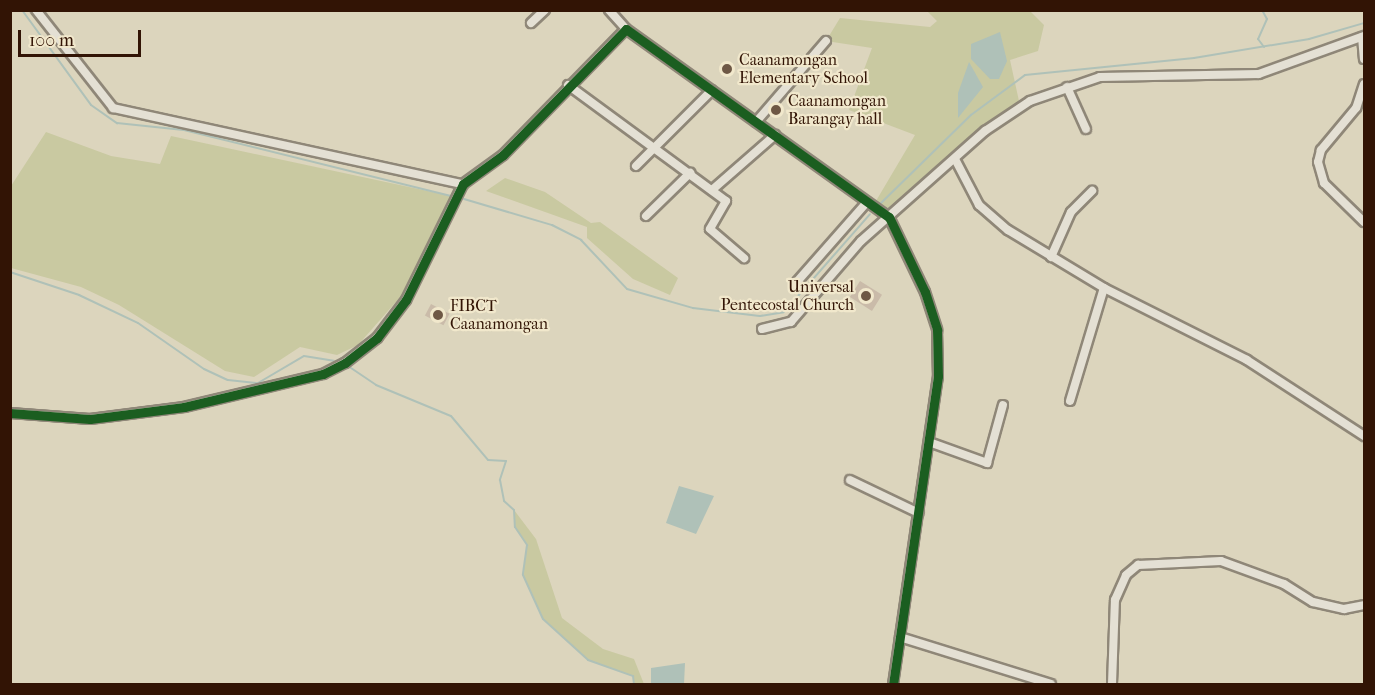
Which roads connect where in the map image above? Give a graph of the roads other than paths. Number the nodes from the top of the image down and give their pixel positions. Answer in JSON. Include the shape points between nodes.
{"nodes":[{"id":1,"x":36,"y":10,"type":"edge"},
{"id":2,"x":545,"y":10,"type":"edge"},
{"id":3,"x":609,"y":10,"type":"edge"},
{"id":4,"x":531,"y":23,"type":"dead end"},
{"id":5,"x":626,"y":29,"type":"junction"},
{"id":6,"x":1363,"y":37,"type":"edge"},
{"id":7,"x":826,"y":41,"type":"dead end"},
{"id":8,"x":1365,"y":59,"type":"edge"},
{"id":9,"x":1365,"y":84,"type":"edge"},
{"id":10,"x":568,"y":85,"type":"junction"},
{"id":11,"x":1067,"y":87,"type":"junction"},
{"id":12,"x":712,"y":90,"type":"junction"},
{"id":13,"x":756,"y":122,"type":"junction"},
{"id":14,"x":1086,"y":129,"type":"dead end"},
{"id":15,"x":775,"y":135,"type":"junction"},
{"id":16,"x":655,"y":147,"type":"junction"},
{"id":17,"x":955,"y":159,"type":"junction"},
{"id":18,"x":636,"y":166,"type":"dead end"},
{"id":19,"x":690,"y":173,"type":"junction"},
{"id":20,"x":463,"y":184,"type":"junction"},
{"id":21,"x":712,"y":190,"type":"junction"},
{"id":22,"x":1092,"y":191,"type":"dead end"},
{"id":23,"x":867,"y":202,"type":"junction"},
{"id":24,"x":646,"y":216,"type":"dead end"},
{"id":25,"x":889,"y":217,"type":"junction"},
{"id":26,"x":1365,"y":222,"type":"edge"},
{"id":27,"x":1051,"y":257,"type":"junction"},
{"id":28,"x":744,"y":258,"type":"dead end"},
{"id":29,"x":795,"y":284,"type":"dead end"},
{"id":30,"x":1104,"y":288,"type":"junction"},
{"id":31,"x":762,"y":329,"type":"dead end"},
{"id":32,"x":1070,"y":401,"type":"dead end"},
{"id":33,"x":1003,"y":405,"type":"dead end"},
{"id":34,"x":10,"y":413,"type":"edge"},
{"id":35,"x":1365,"y":436,"type":"edge"},
{"id":36,"x":929,"y":442,"type":"junction"},
{"id":37,"x":850,"y":480,"type":"dead end"},
{"id":38,"x":919,"y":513,"type":"junction"},
{"id":39,"x":1365,"y":605,"type":"edge"},
{"id":40,"x":900,"y":637,"type":"junction"},
{"id":41,"x":893,"y":684,"type":"edge"},
{"id":42,"x":1051,"y":684,"type":"edge"},
{"id":43,"x":1112,"y":684,"type":"edge"}],
"edges":[{"from":1,"to":20,"type":"street","via":[[113,108]]},
{"from":2,"to":4,"type":"street"},
{"from":3,"to":5,"type":"street"},
{"from":5,"to":10,"type":"street"},
{"from":5,"to":12,"type":"street"},
{"from":6,"to":8,"type":"street"},
{"from":6,"to":11,"type":"street","via":[[1259,74],[1100,77]]},
{"from":7,"to":13,"type":"street"},
{"from":9,"to":26,"type":"street","via":[[1356,108],[1321,150],[1318,162],[1324,183]]},
{"from":10,"to":16,"type":"street"},
{"from":10,"to":20,"type":"street","via":[[503,154]]},
{"from":11,"to":14,"type":"street"},
{"from":11,"to":17,"type":"street","via":[[1008,113]]},
{"from":12,"to":13,"type":"street"},
{"from":12,"to":16,"type":"street"},
{"from":13,"to":15,"type":"street"},
{"from":15,"to":21,"type":"street"},
{"from":15,"to":23,"type":"street"},
{"from":16,"to":18,"type":"street"},
{"from":16,"to":19,"type":"street"},
{"from":17,"to":25,"type":"street"},
{"from":17,"to":27,"type":"street","via":[[987,214]]},
{"from":19,"to":21,"type":"street"},
{"from":19,"to":24,"type":"street"},
{"from":20,"to":34,"type":"street","via":[[406,300],[377,338],[345,363],[323,374],[184,407],[90,418]]},
{"from":21,"to":28,"type":"street","via":[[727,203],[710,229]]},
{"from":22,"to":27,"type":"street","via":[[1071,213]]},
{"from":23,"to":25,"type":"street"},
{"from":23,"to":29,"type":"street"},
{"from":25,"to":31,"type":"street","via":[[861,241],[802,312],[776,329]]},
{"from":25,"to":36,"type":"street","via":[[910,256],[937,330],[938,376]]},
{"from":27,"to":30,"type":"street"},
{"from":30,"to":32,"type":"street"},
{"from":30,"to":35,"type":"street","via":[[1247,360]]},
{"from":33,"to":36,"type":"street","via":[[987,463]]},
{"from":36,"to":38,"type":"street"},
{"from":37,"to":38,"type":"street"},
{"from":38,"to":40,"type":"street"},
{"from":39,"to":43,"type":"street","via":[[1344,609],[1313,602],[1284,584],[1221,561],[1138,565],[1126,575],[1115,600]]},
{"from":40,"to":41,"type":"street"},
{"from":40,"to":42,"type":"street"}]}
